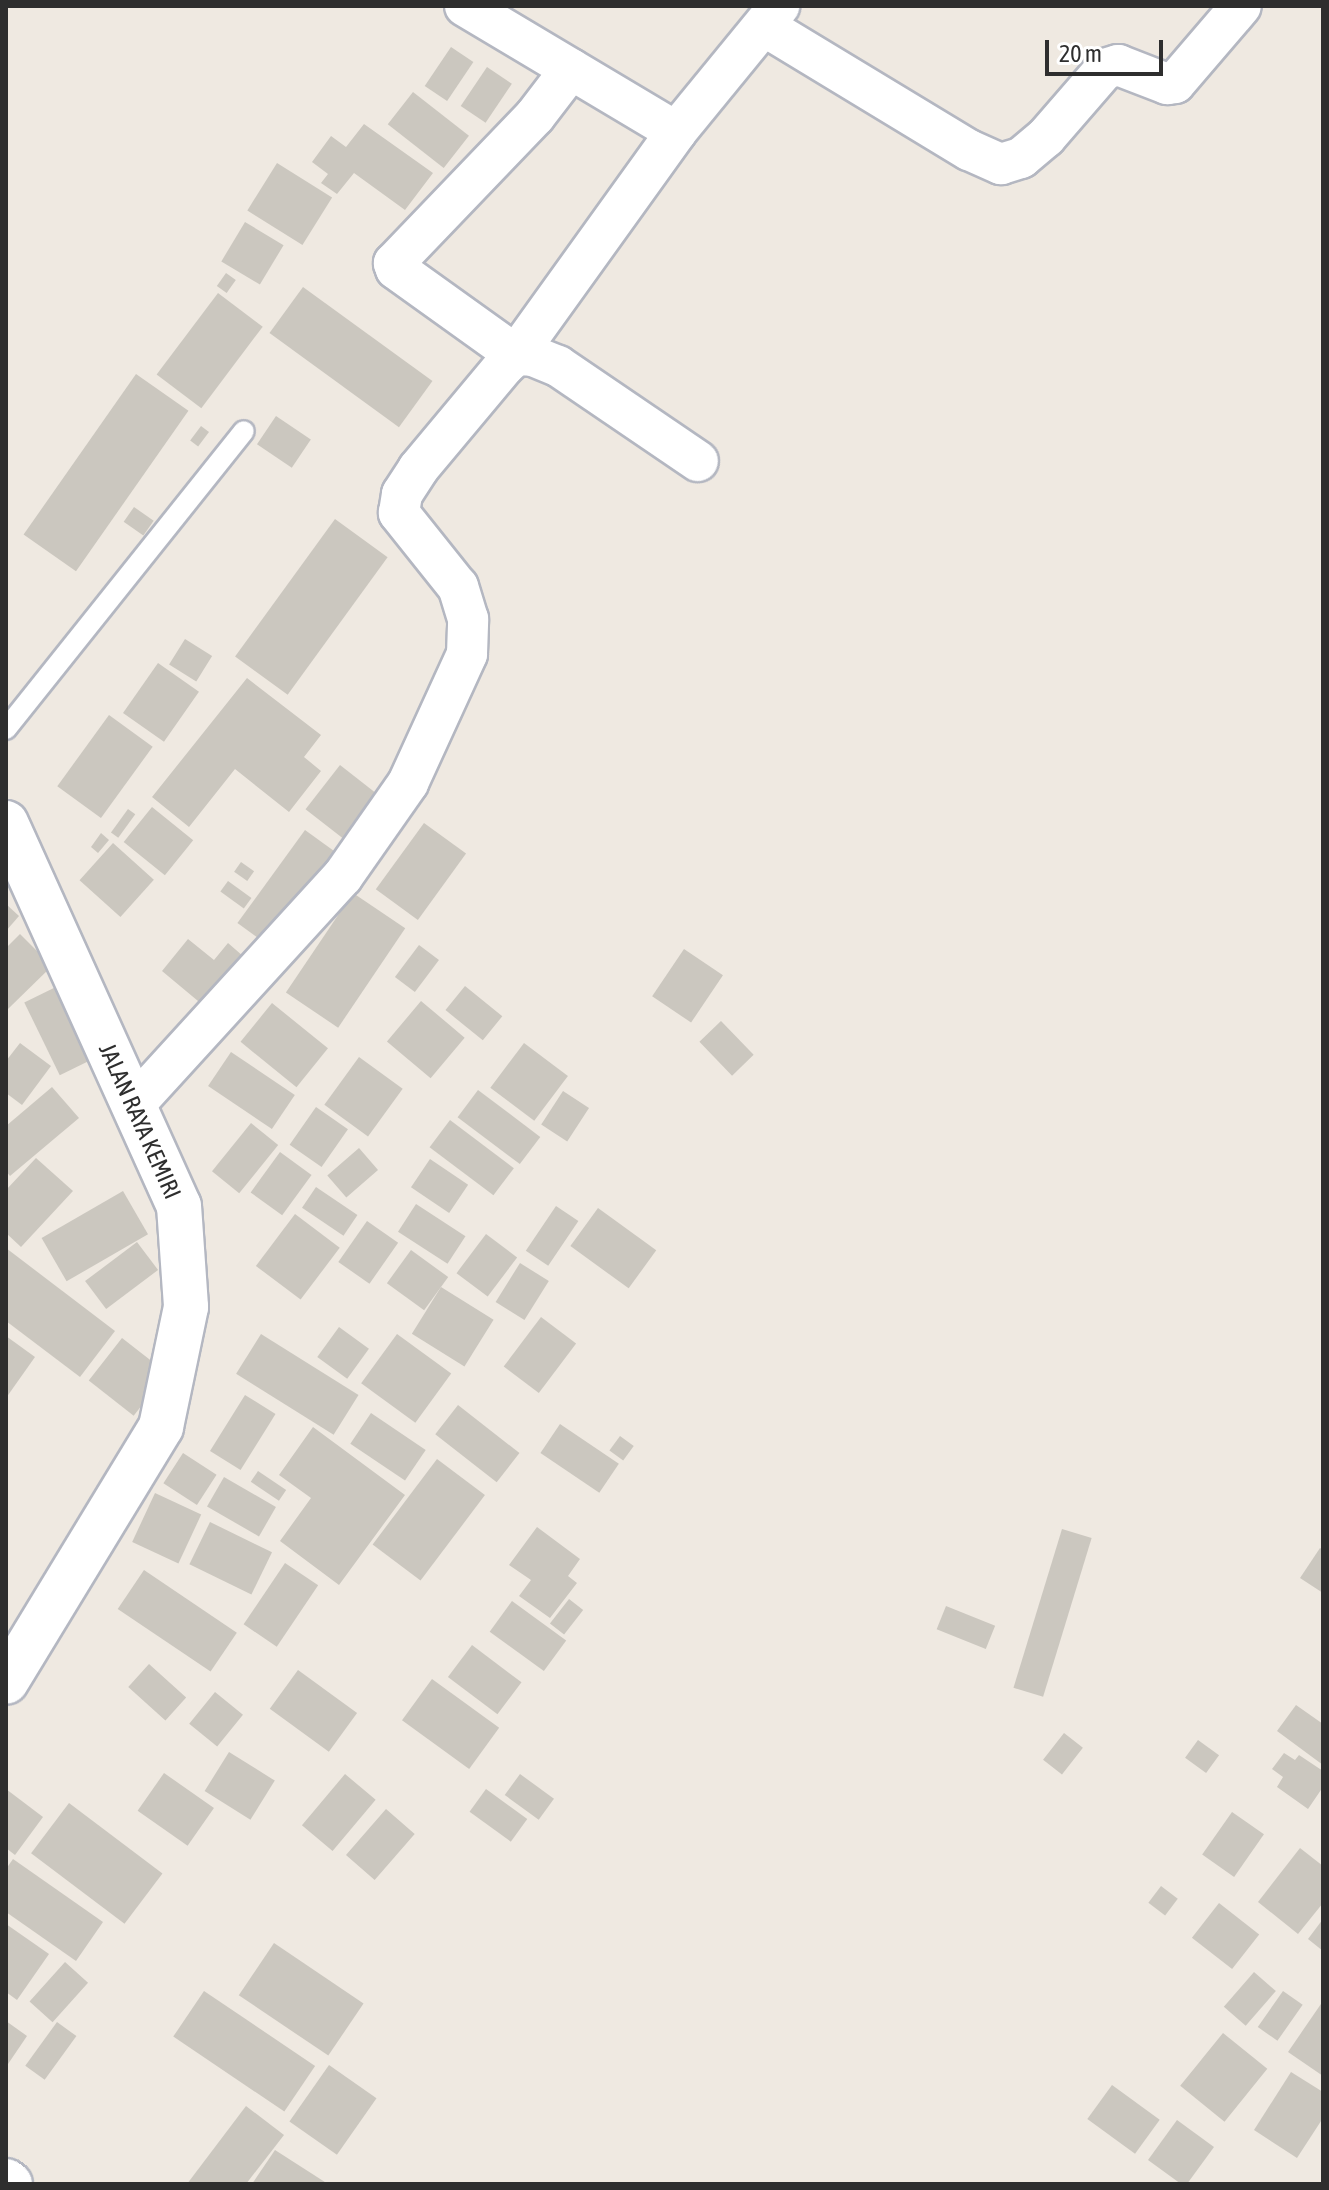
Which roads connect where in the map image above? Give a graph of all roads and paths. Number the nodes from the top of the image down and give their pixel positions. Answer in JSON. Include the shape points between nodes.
{"nodes":[{"id":1,"x":465,"y":6,"type":"edge"},
{"id":2,"x":1241,"y":6,"type":"edge"},
{"id":3,"x":772,"y":16,"type":"edge"},
{"id":4,"x":571,"y":69,"type":"junction"},
{"id":5,"x":676,"y":132,"type":"junction"},
{"id":6,"x":516,"y":355,"type":"junction"},
{"id":7,"x":244,"y":431,"type":"dead end"},
{"id":8,"x":698,"y":461,"type":"dead end"},
{"id":9,"x":6,"y":729,"type":"edge"},
{"id":10,"x":6,"y":823,"type":"edge"},
{"id":11,"x":133,"y":1106,"type":"junction"},
{"id":12,"x":6,"y":1682,"type":"edge"}],
"edges":[{"from":1,"to":4,"type":"street"},
{"from":2,"to":3,"type":"street","via":[[1175,83],[1118,65],[1105,69],[1046,137],[1021,158],[1001,164],[969,150]]},
{"from":3,"to":5,"type":"street"},
{"from":4,"to":5,"type":"street"},
{"from":4,"to":6,"type":"street","via":[[535,116],[394,263]]},
{"from":5,"to":6,"type":"street"},
{"from":6,"to":8,"type":"street","via":[[558,366]]},
{"from":6,"to":11,"type":"street","via":[[402,494],[399,513],[458,587],[468,619],[467,654],[408,783],[343,876]]},
{"from":7,"to":9,"type":"lane"},
{"from":10,"to":11,"type":"street","name":"JALAN RAYA KEMIRI"},
{"from":11,"to":12,"type":"street","name":"JALAN RAYA KEMIRI","via":[[179,1206],[186,1307],[161,1427]]}]}
